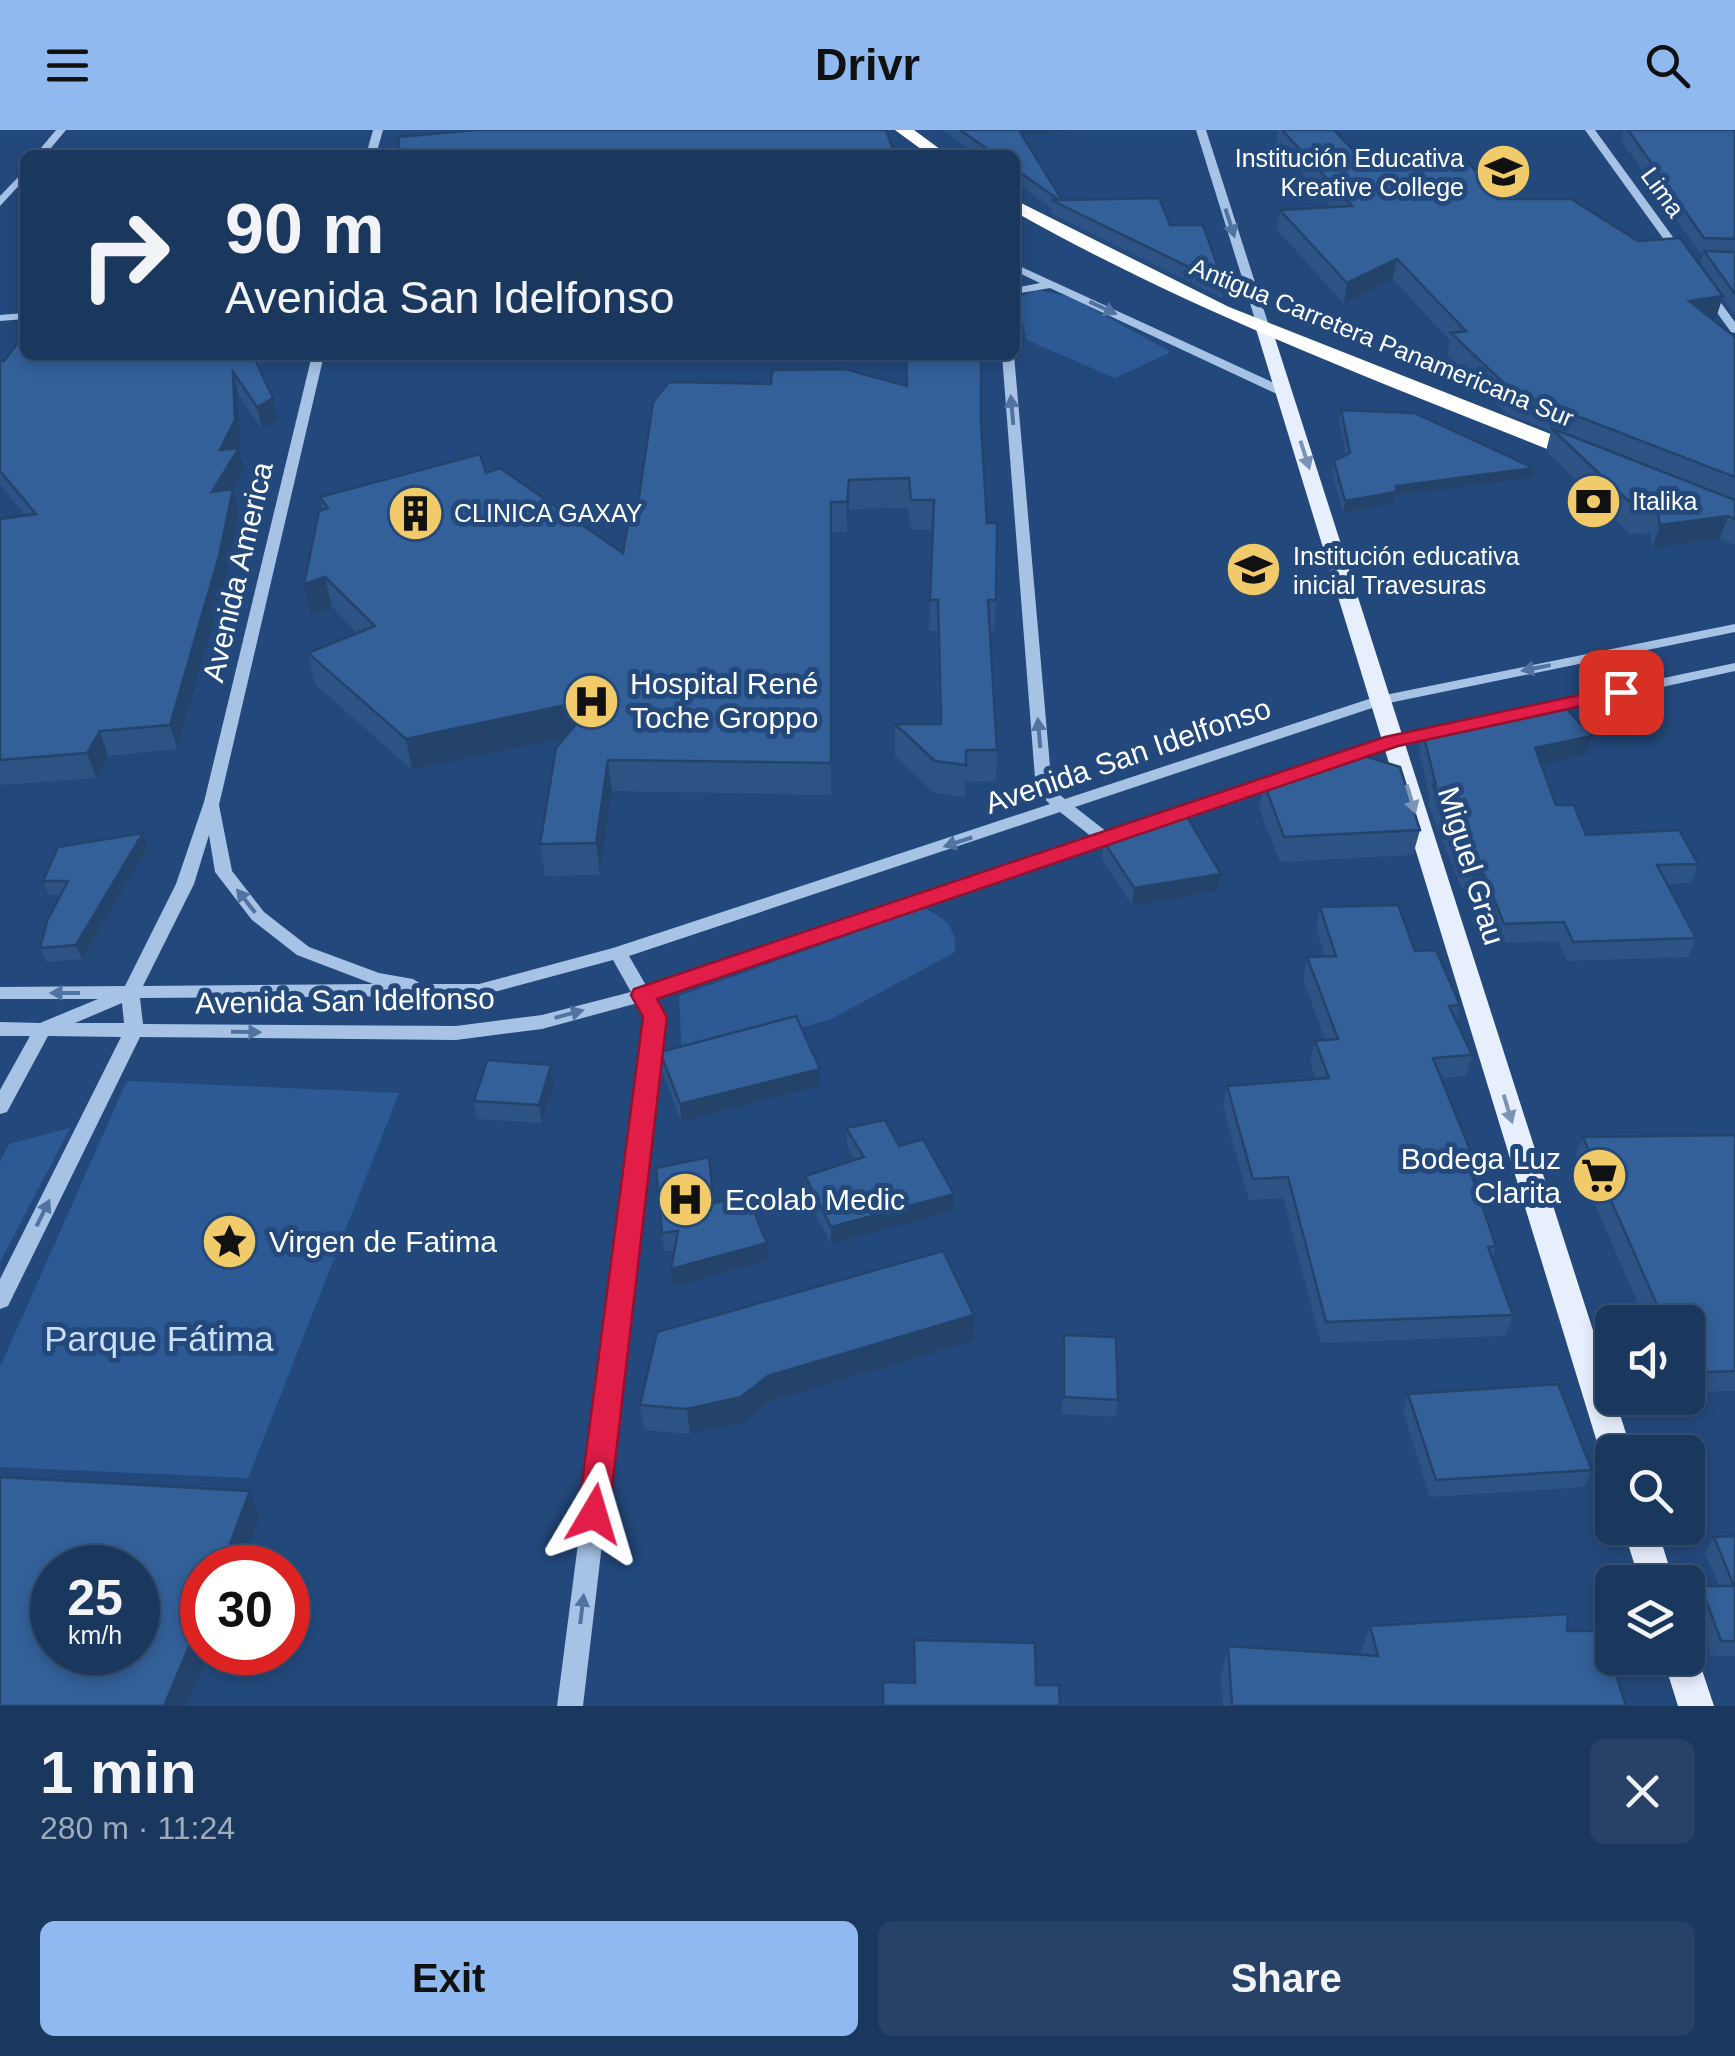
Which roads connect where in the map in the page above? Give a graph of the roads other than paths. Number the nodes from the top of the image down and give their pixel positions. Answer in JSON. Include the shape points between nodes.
{"nodes":[{"id":1,"x":61,"y":130,"type":"edge"},
{"id":2,"x":903,"y":130,"type":"edge"},
{"id":3,"x":1201,"y":130,"type":"edge"},
{"id":4,"x":1590,"y":130,"type":"edge"},
{"id":5,"x":44,"y":150,"type":"edge"},
{"id":6,"x":933,"y":150,"type":"edge"},
{"id":7,"x":20,"y":179,"type":"edge"},
{"id":8,"x":0,"y":202,"type":"edge"},
{"id":9,"x":1020,"y":208,"type":"edge"},
{"id":10,"x":1684,"y":259,"type":"junction"},
{"id":11,"x":1701,"y":260,"type":"edge"},
{"id":12,"x":1020,"y":269,"type":"edge"},
{"id":13,"x":1052,"y":284,"type":"junction"},
{"id":14,"x":1020,"y":289,"type":"edge"},
{"id":15,"x":1264,"y":329,"type":"junction"},
{"id":16,"x":1735,"y":330,"type":"edge"},
{"id":17,"x":317,"y":360,"type":"edge"},
{"id":18,"x":1008,"y":360,"type":"edge"},
{"id":19,"x":1284,"y":392,"type":"junction"},
{"id":20,"x":1605,"y":464,"type":"edge"},
{"id":21,"x":1735,"y":628,"type":"edge"},
{"id":22,"x":1735,"y":667,"type":"edge"},
{"id":23,"x":1380,"y":700,"type":"junction"},
{"id":24,"x":1526,"y":712,"type":"edge"},
{"id":25,"x":1469,"y":724,"type":"edge"},
{"id":26,"x":1392,"y":741,"type":"junction"},
{"id":27,"x":212,"y":802,"type":"junction"},
{"id":28,"x":1065,"y":808,"type":"junction"},
{"id":29,"x":1102,"y":837,"type":"junction"},
{"id":30,"x":618,"y":953,"type":"junction"},
{"id":31,"x":458,"y":992,"type":"junction"},
{"id":32,"x":0,"y":993,"type":"edge"},
{"id":33,"x":130,"y":993,"type":"junction"},
{"id":34,"x":643,"y":995,"type":"junction"},
{"id":35,"x":0,"y":1029,"type":"edge"},
{"id":36,"x":43,"y":1029,"type":"junction"},
{"id":37,"x":134,"y":1030,"type":"junction"},
{"id":38,"x":0,"y":1106,"type":"edge"},
{"id":39,"x":0,"y":1300,"type":"edge"},
{"id":40,"x":1611,"y":1435,"type":"edge"},
{"id":41,"x":1686,"y":1675,"type":"edge"},
{"id":42,"x":570,"y":1706,"type":"edge"},
{"id":43,"x":1696,"y":1706,"type":"edge"}],
"edges":[{"from":1,"to":5,"type":"street"},
{"from":2,"to":6,"type":"highway"},
{"from":3,"to":15,"type":"street","name":"Miguel Grau","one_way":true},
{"from":4,"to":10,"type":"street","name":"Lima"},
{"from":7,"to":8,"type":"street"},
{"from":9,"to":15,"type":"highway","name":"Antigua Carretera Panamericana Sur"},
{"from":10,"to":11,"type":"street"},
{"from":10,"to":16,"type":"street","name":"Lima"},
{"from":12,"to":13,"type":"street"},
{"from":13,"to":14,"type":"street"},
{"from":13,"to":19,"type":"street","one_way":true},
{"from":15,"to":19,"type":"main road","name":"Miguel Grau"},
{"from":15,"to":20,"type":"highway","name":"Antigua Carretera Panamericana Sur"},
{"from":17,"to":27,"type":"street","name":"Avenida America"},
{"from":28,"to":18,"type":"street","one_way":true,"via":[[1044,792]]},
{"from":19,"to":23,"type":"main road","name":"Miguel Grau","one_way":true},
{"from":21,"to":23,"type":"street","name":"Avenida San Idelfonso","one_way":true},
{"from":22,"to":24,"type":"street"},
{"from":23,"to":26,"type":"main road","name":"Miguel Grau"},
{"from":23,"to":28,"type":"street","name":"Avenida San Idelfonso"},
{"from":25,"to":26,"type":"street","name":"Avenida San Idelfonso"},
{"from":26,"to":29,"type":"street","name":"Avenida San Idelfonso"},
{"from":26,"to":40,"type":"main road","name":"Miguel Grau","one_way":true},
{"from":31,"to":27,"type":"street","one_way":true,"via":[[376,979],[303,951],[258,916],[224,872]]},
{"from":27,"to":33,"type":"street","name":"Avenida America","via":[[186,884]]},
{"from":28,"to":29,"type":"street"},
{"from":28,"to":30,"type":"street","name":"Avenida San Idelfonso","one_way":true},
{"from":29,"to":34,"type":"street","name":"Avenida San Idelfonso"},
{"from":30,"to":31,"type":"street","name":"Avenida San Idelfonso"},
{"from":30,"to":34,"type":"street"},
{"from":31,"to":33,"type":"street","name":"Avenida San Idelfonso"},
{"from":33,"to":32,"type":"street","name":"Avenida San Idelfonso","one_way":true},
{"from":33,"to":36,"type":"street"},
{"from":33,"to":37,"type":"street"},
{"from":37,"to":34,"type":"street","name":"Avenida San Idelfonso","one_way":true,"via":[[456,1032],[542,1022]]},
{"from":42,"to":34,"type":"street","one_way":true,"via":[[655,1017]]},
{"from":35,"to":36,"type":"street","name":"Avenida San Idelfonso"},
{"from":36,"to":37,"type":"street","name":"Avenida San Idelfonso"},
{"from":36,"to":38,"type":"street"},
{"from":39,"to":37,"type":"street","one_way":true},
{"from":41,"to":43,"type":"main road"}]}
